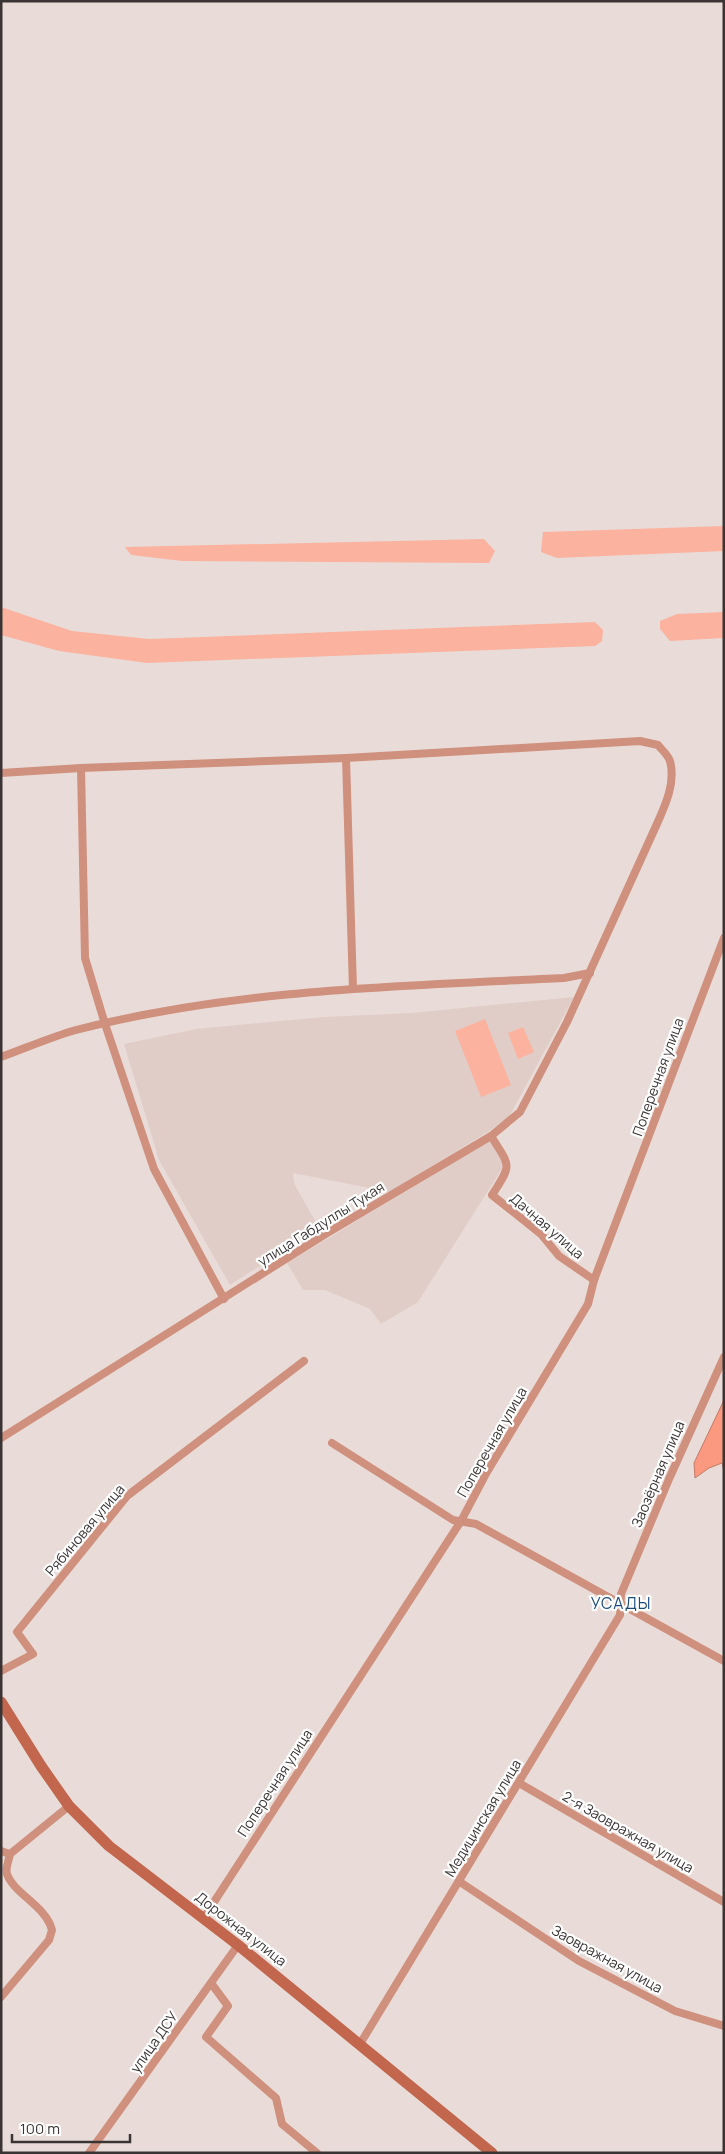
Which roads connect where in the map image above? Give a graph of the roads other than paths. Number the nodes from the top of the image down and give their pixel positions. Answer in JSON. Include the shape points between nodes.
{"nodes":[{"id":1,"x":346,"y":758,"type":"junction"},
{"id":2,"x":81,"y":768,"type":"junction"},
{"id":3,"x":1,"y":773,"type":"edge"},
{"id":4,"x":724,"y":938,"type":"edge"},
{"id":5,"x":590,"y":973,"type":"junction"},
{"id":6,"x":353,"y":989,"type":"junction"},
{"id":7,"x":105,"y":1024,"type":"junction"},
{"id":8,"x":1,"y":1057,"type":"edge"},
{"id":9,"x":490,"y":1136,"type":"junction"},
{"id":10,"x":594,"y":1280,"type":"junction"},
{"id":11,"x":224,"y":1299,"type":"junction"},
{"id":12,"x":724,"y":1357,"type":"edge"},
{"id":13,"x":304,"y":1361,"type":"dead end"},
{"id":14,"x":1,"y":1438,"type":"edge"},
{"id":15,"x":332,"y":1443,"type":"dead end"},
{"id":16,"x":461,"y":1521,"type":"junction"},
{"id":17,"x":620,"y":1603,"type":"junction"},
{"id":18,"x":724,"y":1662,"type":"edge"},
{"id":19,"x":1,"y":1671,"type":"edge"},
{"id":20,"x":1,"y":1702,"type":"edge"},
{"id":21,"x":519,"y":1783,"type":"junction"},
{"id":22,"x":70,"y":1806,"type":"junction"},
{"id":23,"x":1,"y":1852,"type":"edge"},
{"id":24,"x":10,"y":1854,"type":"junction"},
{"id":25,"x":460,"y":1882,"type":"junction"},
{"id":26,"x":724,"y":1902,"type":"edge"},
{"id":27,"x":203,"y":1919,"type":"junction"},
{"id":28,"x":238,"y":1945,"type":"junction"},
{"id":29,"x":211,"y":1983,"type":"junction"},
{"id":30,"x":1,"y":1998,"type":"edge"},
{"id":31,"x":724,"y":2026,"type":"edge"},
{"id":32,"x":360,"y":2044,"type":"junction"},
{"id":33,"x":89,"y":2153,"type":"edge"},
{"id":34,"x":317,"y":2153,"type":"edge"},
{"id":35,"x":492,"y":2153,"type":"edge"}],
"edges":[{"from":1,"to":2,"type":"street","name":"улица Габдуллы Тукая"},
{"from":1,"to":5,"type":"street","name":"улица Габдуллы Тукая","via":[[640,741],[658,745],[670,759],[672,778],[666,802]]},
{"from":1,"to":6,"type":"street"},
{"from":2,"to":3,"type":"street","name":"улица Габдуллы Тукая"},
{"from":2,"to":7,"type":"street","via":[[85,958]]},
{"from":4,"to":10,"type":"street","name":"Поперечная улица"},
{"from":5,"to":6,"type":"street","via":[[564,978]]},
{"from":5,"to":9,"type":"street","name":"улица Габдуллы Тукая","via":[[520,1112]]},
{"from":6,"to":7,"type":"street","via":[[190,1007]]},
{"from":7,"to":8,"type":"street","via":[[74,1031]]},
{"from":7,"to":11,"type":"street","via":[[154,1169]]},
{"from":9,"to":10,"type":"street","name":"Дачная улица","via":[[508,1163],[507,1171],[492,1195],[541,1234],[559,1256]]},
{"from":9,"to":11,"type":"street","name":"улица Габдуллы Тукая"},
{"from":10,"to":16,"type":"street","name":"Поперечная улица","via":[[588,1304]]},
{"from":11,"to":14,"type":"street","name":"улица Габдуллы Тукая"},
{"from":12,"to":17,"type":"street","name":"Заозёрная улица","via":[[669,1479]]},
{"from":13,"to":19,"type":"street","name":"Рябиновая улица","via":[[127,1496],[17,1632],[33,1654]]},
{"from":15,"to":16,"type":"street","via":[[454,1520]]},
{"from":16,"to":17,"type":"street","via":[[476,1524]]},
{"from":16,"to":27,"type":"street","name":"Поперечная улица"},
{"from":17,"to":18,"type":"street"},
{"from":17,"to":21,"type":"street","name":"Медицинская улица","via":[[620,1615]]},
{"from":20,"to":22,"type":"street","name":"Дорожная улица","via":[[40,1766]]},
{"from":21,"to":25,"type":"street","name":"Медицинская улица"},
{"from":21,"to":26,"type":"street","name":"2-я Заовражная улица"},
{"from":22,"to":24,"type":"street"},
{"from":22,"to":27,"type":"street","name":"Дорожная улица","via":[[109,1846]]},
{"from":23,"to":24,"type":"street"},
{"from":24,"to":30,"type":"street","via":[[7,1872],[11,1881],[46,1916],[52,1930],[49,1940]]},
{"from":25,"to":31,"type":"street","name":"Заовражная улица","via":[[579,1961],[675,2011]]},
{"from":25,"to":32,"type":"street","name":"Медицинская улица"},
{"from":27,"to":28,"type":"street","name":"Дорожная улица"},
{"from":28,"to":29,"type":"street","name":"улица ДСУ"},
{"from":28,"to":32,"type":"street","name":"Дорожная улица"},
{"from":29,"to":33,"type":"street","name":"улица ДСУ"},
{"from":29,"to":34,"type":"street","via":[[228,2006],[206,2037],[276,2098],[282,2124]]},
{"from":32,"to":35,"type":"street","name":"Дорожная улица"}]}
